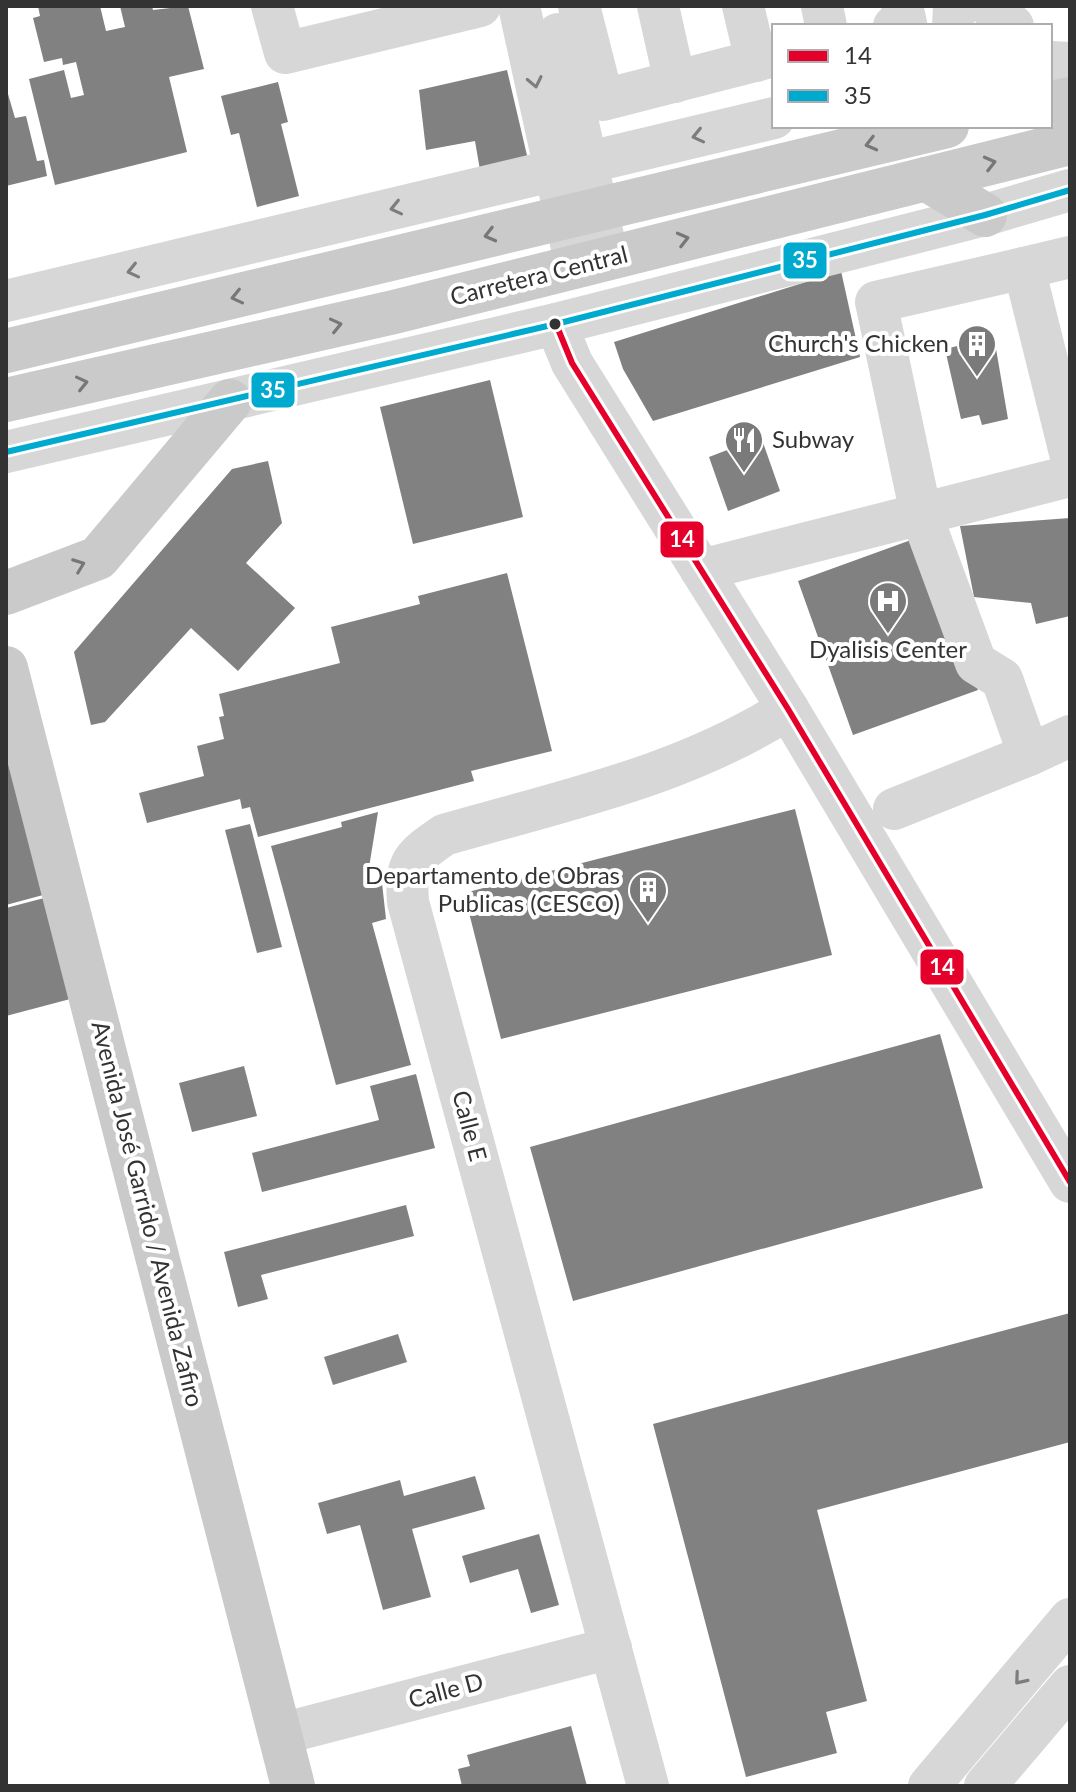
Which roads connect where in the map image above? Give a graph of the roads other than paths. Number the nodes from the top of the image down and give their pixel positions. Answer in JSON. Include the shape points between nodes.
{"nodes":[{"id":1,"x":272,"y":6,"type":"edge"},
{"id":2,"x":480,"y":6,"type":"edge"},
{"id":3,"x":519,"y":6,"type":"edge"},
{"id":4,"x":551,"y":6,"type":"edge"},
{"id":5,"x":579,"y":6,"type":"edge"},
{"id":6,"x":658,"y":6,"type":"edge"},
{"id":7,"x":743,"y":6,"type":"edge"},
{"id":8,"x":902,"y":6,"type":"edge"},
{"id":9,"x":989,"y":6,"type":"edge"},
{"id":10,"x":421,"y":13,"type":"edge"},
{"id":11,"x":345,"y":22,"type":"edge"},
{"id":12,"x":902,"y":24,"type":"edge"},
{"id":13,"x":1011,"y":24,"type":"edge"},
{"id":14,"x":765,"y":58,"type":"edge"},
{"id":15,"x":675,"y":82,"type":"junction"},
{"id":16,"x":772,"y":118,"type":"edge"},
{"id":17,"x":939,"y":128,"type":"edge"},
{"id":18,"x":1070,"y":143,"type":"edge"},
{"id":19,"x":570,"y":166,"type":"junction"},
{"id":20,"x":926,"y":179,"type":"junction"},
{"id":21,"x":1070,"y":190,"type":"edge"},
{"id":22,"x":581,"y":214,"type":"junction"},
{"id":23,"x":985,"y":215,"type":"junction"},
{"id":24,"x":345,"y":221,"type":"junction"},
{"id":25,"x":1070,"y":257,"type":"edge"},
{"id":26,"x":592,"y":262,"type":"junction"},
{"id":27,"x":356,"y":268,"type":"junction"},
{"id":28,"x":1024,"y":268,"type":"junction"},
{"id":29,"x":6,"y":301,"type":"edge"},
{"id":30,"x":556,"y":324,"type":"junction"},
{"id":31,"x":6,"y":351,"type":"edge"},
{"id":32,"x":6,"y":400,"type":"edge"},
{"id":33,"x":230,"y":401,"type":"junction"},
{"id":34,"x":6,"y":452,"type":"edge"},
{"id":35,"x":1070,"y":453,"type":"edge"},
{"id":36,"x":1070,"y":476,"type":"edge"},
{"id":37,"x":921,"y":514,"type":"junction"},
{"id":38,"x":701,"y":570,"type":"junction"},
{"id":39,"x":6,"y":593,"type":"edge"},
{"id":40,"x":6,"y":668,"type":"edge"},
{"id":41,"x":788,"y":709,"type":"junction"},
{"id":42,"x":1070,"y":736,"type":"edge"},
{"id":43,"x":1029,"y":755,"type":"junction"},
{"id":44,"x":894,"y":809,"type":"dead end"},
{"id":45,"x":1070,"y":1182,"type":"edge"},
{"id":46,"x":1070,"y":1619,"type":"edge"},
{"id":47,"x":611,"y":1648,"type":"junction"},
{"id":48,"x":1070,"y":1686,"type":"edge"},
{"id":49,"x":1041,"y":1723,"type":"junction"},
{"id":50,"x":292,"y":1767,"type":"edge"},
{"id":51,"x":648,"y":1786,"type":"edge"},
{"id":52,"x":929,"y":1786,"type":"edge"},
{"id":53,"x":985,"y":1786,"type":"edge"},
{"id":54,"x":1032,"y":1786,"type":"edge"}],
"edges":[{"from":1,"to":11,"type":"street","via":[[285,53]]},
{"from":2,"to":10,"type":"street"},
{"from":3,"to":19,"type":"street","one_way":true},
{"from":4,"to":19,"type":"street"},
{"from":5,"to":15,"type":"street","via":[[603,100]]},
{"from":6,"to":15,"type":"street"},
{"from":7,"to":14,"type":"street"},
{"from":8,"to":12,"type":"street"},
{"from":9,"to":13,"type":"street"},
{"from":10,"to":11,"type":"street"},
{"from":14,"to":15,"type":"street"},
{"from":16,"to":19,"type":"street","one_way":true},
{"from":17,"to":22,"type":"main road","name":"Carretera Central","one_way":true},
{"from":20,"to":18,"type":"main road","name":"Carretera Central","one_way":true},
{"from":19,"to":22,"type":"street"},
{"from":19,"to":24,"type":"street","one_way":true},
{"from":20,"to":23,"type":"main road"},
{"from":26,"to":20,"type":"main road","name":"Carretera Central","one_way":true},
{"from":21,"to":23,"type":"street"},
{"from":22,"to":26,"type":"street"},
{"from":22,"to":27,"type":"main road","name":"Carretera Central","one_way":true},
{"from":23,"to":30,"type":"street"},
{"from":24,"to":27,"type":"street"},
{"from":24,"to":29,"type":"street","one_way":true},
{"from":25,"to":28,"type":"street"},
{"from":32,"to":26,"type":"main road","name":"Carretera Central","one_way":true},
{"from":27,"to":31,"type":"main road","name":"Carretera Central","one_way":true},
{"from":28,"to":35,"type":"street"},
{"from":28,"to":37,"type":"street","via":[[876,302]]},
{"from":30,"to":33,"type":"street"},
{"from":30,"to":38,"type":"street","via":[[572,363]]},
{"from":33,"to":34,"type":"street"},
{"from":39,"to":33,"type":"main road","one_way":true,"via":[[98,558]]},
{"from":36,"to":37,"type":"street"},
{"from":37,"to":38,"type":"street"},
{"from":37,"to":43,"type":"street","via":[[976,663],[1002,679]]},
{"from":38,"to":41,"type":"street"},
{"from":40,"to":50,"type":"main road","name":"Avenida José Garrido / Avenida Zafiro"},
{"from":41,"to":45,"type":"street"},
{"from":41,"to":47,"type":"street","name":"Calle E","via":[[740,740],[670,770],[444,835],[418,852],[406,872],[408,902]]},
{"from":42,"to":43,"type":"street"},
{"from":43,"to":44,"type":"street"},
{"from":46,"to":52,"type":"street","one_way":true},
{"from":47,"to":50,"type":"street","name":"Calle D"},
{"from":47,"to":51,"type":"street","name":"Calle E"},
{"from":48,"to":49,"type":"street"},
{"from":49,"to":53,"type":"street"},
{"from":49,"to":54,"type":"street","via":[[1030,1769]]}]}
